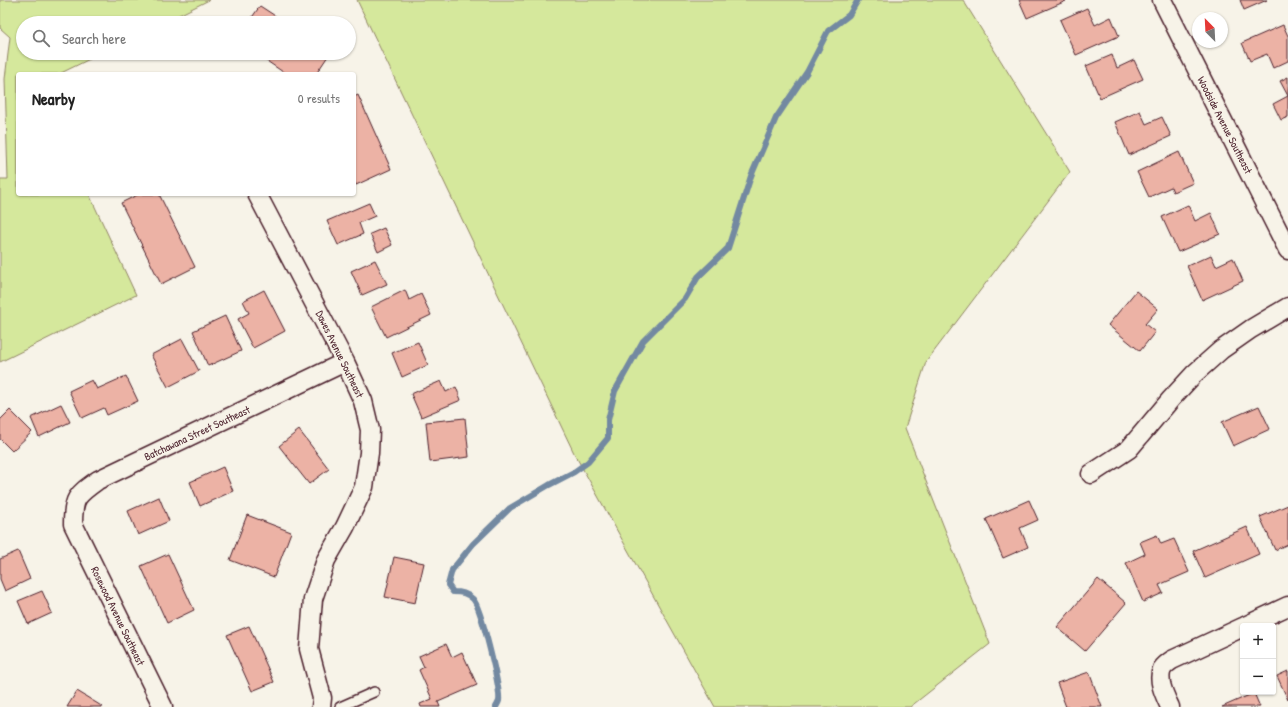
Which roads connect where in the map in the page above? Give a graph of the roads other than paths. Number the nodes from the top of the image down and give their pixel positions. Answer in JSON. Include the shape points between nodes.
{"nodes":[{"id":1,"x":1162,"y":0,"type":"edge"},
{"id":2,"x":258,"y":196,"type":"edge"},
{"id":3,"x":1288,"y":250,"type":"edge"},
{"id":4,"x":1288,"y":307,"type":"edge"},
{"id":5,"x":346,"y":362,"type":"junction"},
{"id":6,"x":1091,"y":474,"type":"dead end"},
{"id":7,"x":73,"y":524,"type":"joint"},
{"id":8,"x":1288,"y":606,"type":"edge"},
{"id":9,"x":1251,"y":623,"type":"edge"},
{"id":10,"x":1240,"y":628,"type":"edge"},
{"id":11,"x":374,"y":692,"type":"dead end"},
{"id":12,"x":163,"y":707,"type":"edge"},
{"id":13,"x":322,"y":707,"type":"edge"},
{"id":14,"x":340,"y":707,"type":"edge"},
{"id":15,"x":1170,"y":707,"type":"edge"}],
"edges":[{"from":1,"to":3,"type":"street","name":"Woodside Avenue Southeast"},
{"from":2,"to":5,"type":"street","name":"Dawes Avenue Southeast"},
{"from":4,"to":6,"type":"street","via":[[1221,350],[1175,394],[1129,449]]},
{"from":5,"to":7,"type":"street","name":"Batchawana Street Southeast","via":[[98,480],[79,494],[73,510]]},
{"from":5,"to":13,"type":"street","name":"Dawes Avenue Southeast","via":[[363,401],[370,430],[369,453],[364,487],[326,560],[313,599],[310,649]]},
{"from":7,"to":12,"type":"street","name":"Rosewood Avenue Southeast"},
{"from":8,"to":9,"type":"street"},
{"from":10,"to":15,"type":"street","via":[[1172,660],[1162,669],[1160,681]]},
{"from":11,"to":14,"type":"lane"}]}
